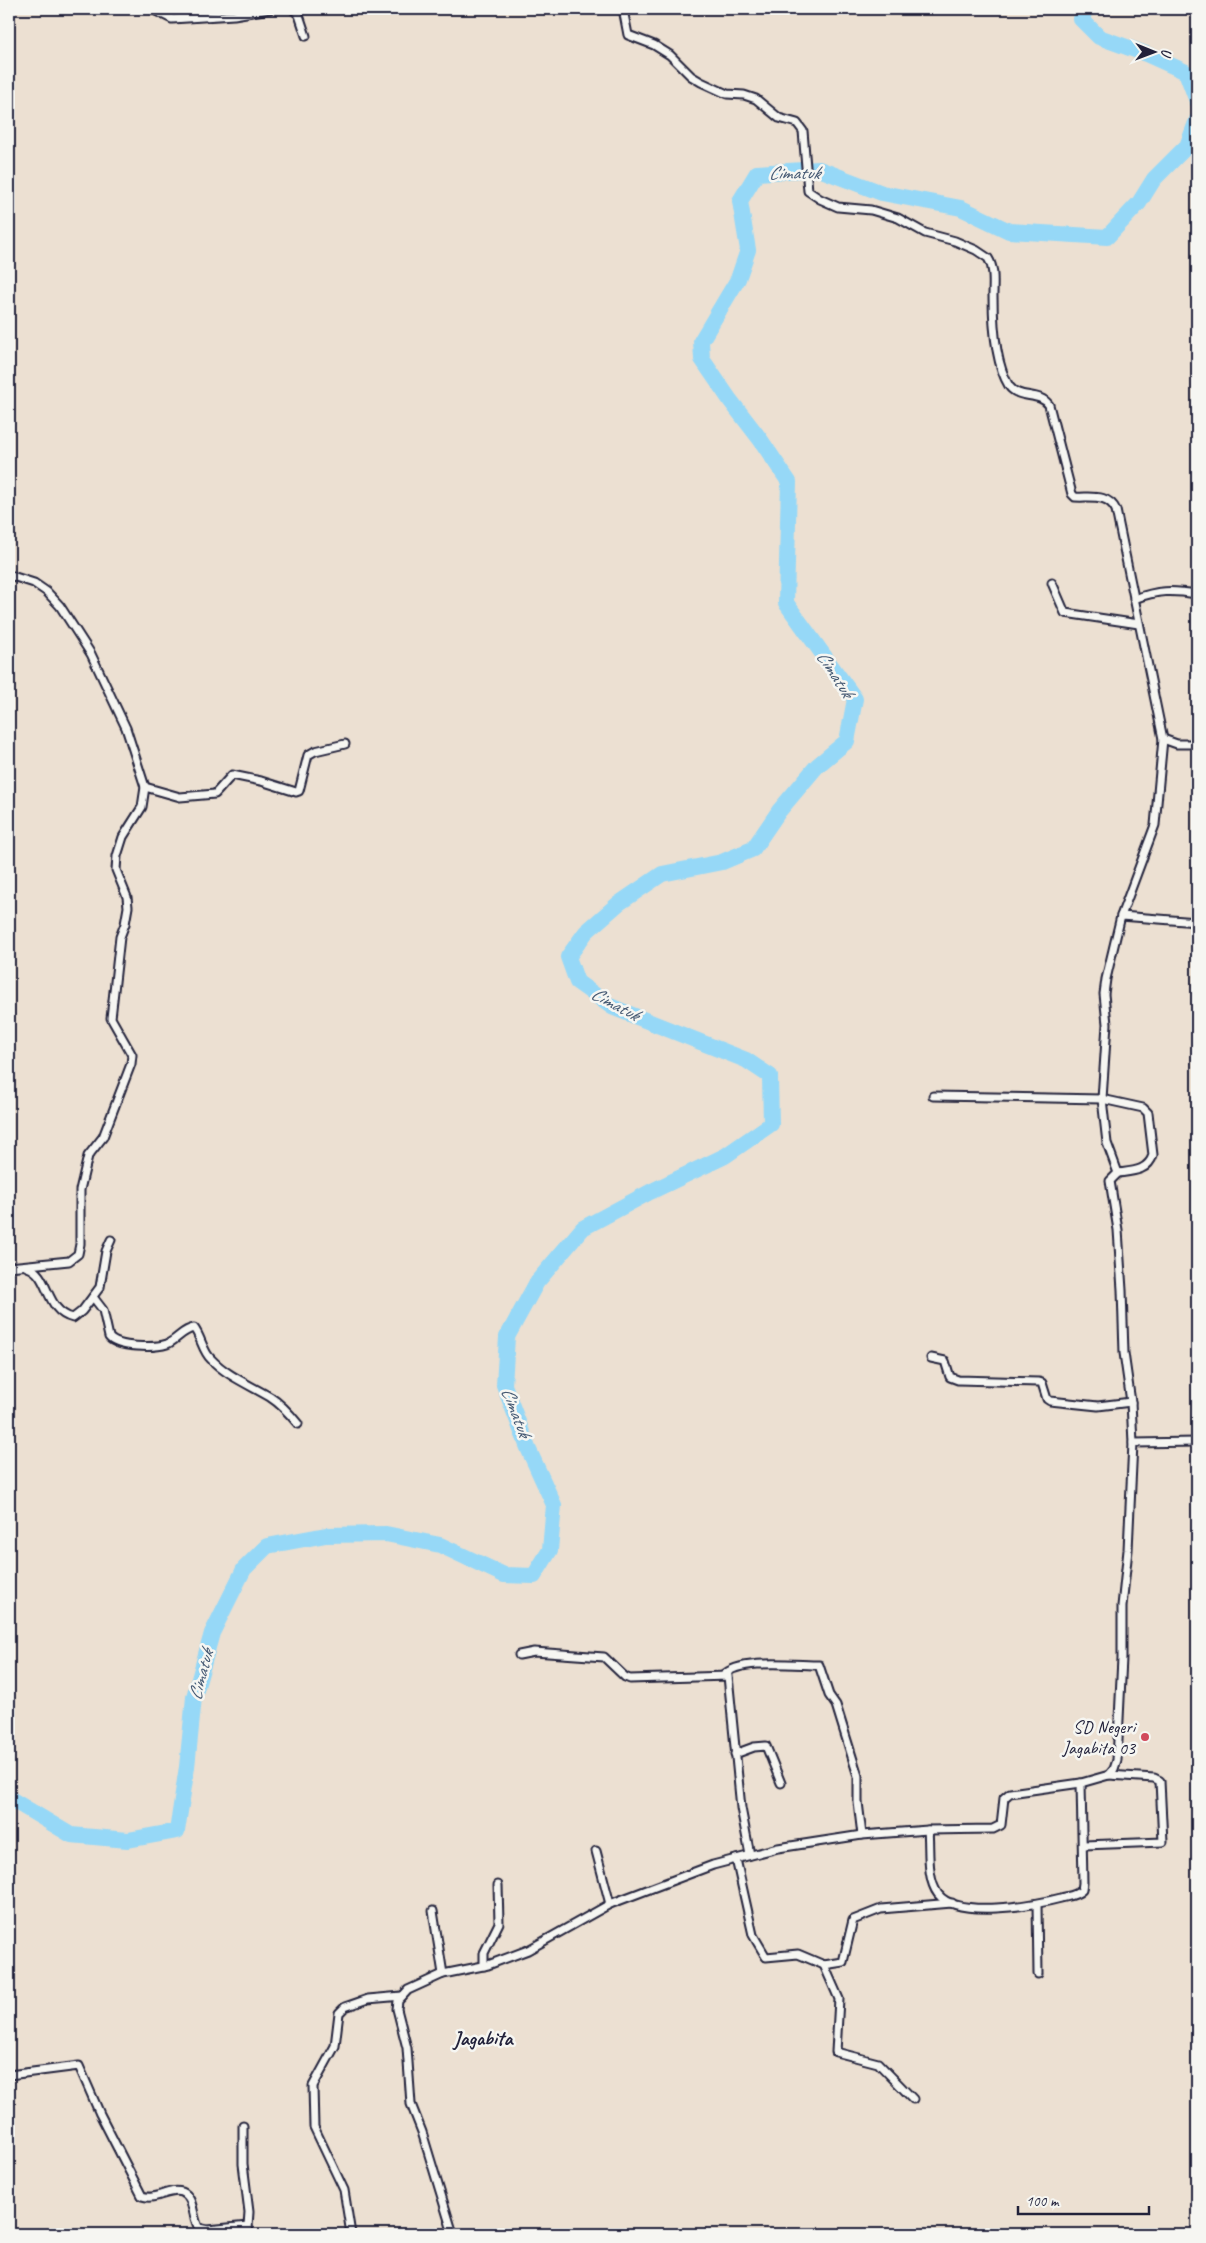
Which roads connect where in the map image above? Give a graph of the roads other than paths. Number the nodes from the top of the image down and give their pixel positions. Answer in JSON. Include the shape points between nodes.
{"nodes":[{"id":1,"x":152,"y":9,"type":"edge"},
{"id":2,"x":270,"y":9,"type":"edge"},
{"id":3,"x":293,"y":9,"type":"edge"},
{"id":4,"x":623,"y":9,"type":"edge"},
{"id":5,"x":306,"y":36,"type":"dead end"},
{"id":6,"x":9,"y":575,"type":"edge"},
{"id":7,"x":1052,"y":583,"type":"dead end"},
{"id":8,"x":1197,"y":594,"type":"edge"},
{"id":9,"x":1134,"y":599,"type":"junction"},
{"id":10,"x":1139,"y":624,"type":"junction"},
{"id":11,"x":1163,"y":739,"type":"junction"},
{"id":12,"x":344,"y":744,"type":"dead end"},
{"id":13,"x":1197,"y":744,"type":"edge"},
{"id":14,"x":145,"y":787,"type":"junction"},
{"id":15,"x":1121,"y":916,"type":"junction"},
{"id":16,"x":1197,"y":922,"type":"edge"},
{"id":17,"x":933,"y":1096,"type":"dead end"},
{"id":18,"x":1102,"y":1100,"type":"junction"},
{"id":19,"x":1118,"y":1173,"type":"junction"},
{"id":20,"x":111,"y":1240,"type":"dead end"},
{"id":21,"x":26,"y":1266,"type":"junction"},
{"id":22,"x":9,"y":1267,"type":"edge"},
{"id":23,"x":93,"y":1297,"type":"junction"},
{"id":24,"x":931,"y":1358,"type":"dead end"},
{"id":25,"x":1131,"y":1402,"type":"junction"},
{"id":26,"x":298,"y":1424,"type":"dead end"},
{"id":27,"x":1197,"y":1442,"type":"edge"},
{"id":28,"x":1133,"y":1443,"type":"junction"},
{"id":29,"x":519,"y":1655,"type":"dead end"},
{"id":30,"x":724,"y":1675,"type":"junction"},
{"id":31,"x":736,"y":1754,"type":"junction"},
{"id":32,"x":1109,"y":1775,"type":"junction"},
{"id":33,"x":781,"y":1783,"type":"dead end"},
{"id":34,"x":1080,"y":1783,"type":"junction"},
{"id":35,"x":928,"y":1830,"type":"junction"},
{"id":36,"x":862,"y":1835,"type":"junction"},
{"id":37,"x":1084,"y":1845,"type":"junction"},
{"id":38,"x":596,"y":1851,"type":"dead end"},
{"id":39,"x":750,"y":1855,"type":"junction"},
{"id":40,"x":736,"y":1859,"type":"junction"},
{"id":41,"x":498,"y":1885,"type":"dead end"},
{"id":42,"x":952,"y":1903,"type":"junction"},
{"id":43,"x":610,"y":1904,"type":"junction"},
{"id":44,"x":1037,"y":1904,"type":"junction"},
{"id":45,"x":433,"y":1910,"type":"dead end"},
{"id":46,"x":824,"y":1965,"type":"junction"},
{"id":47,"x":484,"y":1966,"type":"junction"},
{"id":48,"x":442,"y":1974,"type":"junction"},
{"id":49,"x":1038,"y":1974,"type":"dead end"},
{"id":50,"x":402,"y":1996,"type":"junction"},
{"id":51,"x":9,"y":2075,"type":"edge"},
{"id":52,"x":913,"y":2099,"type":"dead end"},
{"id":53,"x":244,"y":2126,"type":"dead end"},
{"id":54,"x":248,"y":2226,"type":"junction"},
{"id":55,"x":249,"y":2234,"type":"edge"},
{"id":56,"x":351,"y":2234,"type":"edge"},
{"id":57,"x":453,"y":2234,"type":"edge"}],
"edges":[{"from":1,"to":2,"type":"street","via":[[180,18]]},
{"from":3,"to":5,"type":"street","via":[[299,14]]},
{"from":4,"to":9,"type":"street","via":[[628,34],[670,54],[691,76],[727,94],[756,99],[779,118],[797,123],[803,131],[808,191],[838,207],[871,210],[984,253],[993,274],[994,330],[1001,368],[1016,392],[1041,398],[1049,405],[1072,494],[1075,497],[1096,496],[1113,503]]},
{"from":6,"to":14,"type":"street","via":[[34,583],[47,592],[86,646],[126,728]]},
{"from":7,"to":10,"type":"street","via":[[1064,613]]},
{"from":8,"to":9,"type":"street","via":[[1170,590]]},
{"from":9,"to":10,"type":"street"},
{"from":10,"to":11,"type":"street"},
{"from":11,"to":13,"type":"street","via":[[1177,744]]},
{"from":11,"to":15,"type":"street","via":[[1155,825]]},
{"from":12,"to":14,"type":"street","via":[[308,755],[299,791],[296,792],[232,775],[215,794],[184,797]]},
{"from":14,"to":21,"type":"street","via":[[142,807],[123,837],[116,870],[128,907],[120,937],[111,1018],[132,1055],[131,1064],[103,1137],[88,1156],[80,1190],[78,1254],[70,1261]]},
{"from":15,"to":16,"type":"street"},
{"from":15,"to":18,"type":"street","via":[[1104,994],[1107,1024]]},
{"from":17,"to":18,"type":"street"},
{"from":18,"to":19,"type":"street","via":[[1107,1143]]},
{"from":18,"to":19,"type":"street","via":[[1143,1108],[1148,1113],[1151,1162],[1147,1167]]},
{"from":19,"to":25,"type":"street","via":[[1110,1181],[1118,1230],[1124,1353]]},
{"from":20,"to":23,"type":"street","via":[[100,1287]]},
{"from":21,"to":22,"type":"street"},
{"from":21,"to":23,"type":"street","via":[[39,1276],[55,1307],[71,1318],[76,1317]]},
{"from":23,"to":26,"type":"street","via":[[103,1310],[112,1341],[129,1346],[168,1344],[186,1329],[194,1328],[208,1357],[222,1369],[271,1397]]},
{"from":24,"to":25,"type":"street","via":[[945,1361],[950,1377],[958,1380],[1042,1383],[1050,1401],[1098,1406]]},
{"from":25,"to":28,"type":"street"},
{"from":27,"to":28,"type":"street"},
{"from":28,"to":32,"type":"street","via":[[1122,1606],[1118,1751],[1114,1769]]},
{"from":29,"to":30,"type":"street","via":[[534,1652],[604,1657],[630,1679]]},
{"from":30,"to":31,"type":"street","via":[[729,1679]]},
{"from":30,"to":36,"type":"street","via":[[729,1669],[763,1664],[819,1665],[829,1695],[836,1705],[858,1776]]},
{"from":31,"to":33,"type":"street","via":[[766,1746]]},
{"from":31,"to":39,"type":"street"},
{"from":32,"to":34,"type":"street"},
{"from":32,"to":37,"type":"street","via":[[1160,1781],[1163,1842]]},
{"from":34,"to":35,"type":"street","via":[[1010,1793],[1004,1798],[1001,1825],[993,1830]]},
{"from":34,"to":37,"type":"street"},
{"from":35,"to":36,"type":"street"},
{"from":35,"to":42,"type":"street","via":[[933,1882],[937,1893]]},
{"from":36,"to":39,"type":"street","via":[[797,1844]]},
{"from":37,"to":44,"type":"street","via":[[1080,1892]]},
{"from":38,"to":43,"type":"street"},
{"from":39,"to":40,"type":"street"},
{"from":40,"to":43,"type":"street","via":[[670,1879]]},
{"from":40,"to":46,"type":"street","via":[[752,1935],[766,1957],[798,1954]]},
{"from":41,"to":47,"type":"street","via":[[499,1923],[484,1953]]},
{"from":42,"to":44,"type":"street","via":[[998,1908]]},
{"from":42,"to":46,"type":"street","via":[[881,1909],[853,1920],[843,1962]]},
{"from":43,"to":47,"type":"street","via":[[528,1950]]},
{"from":44,"to":49,"type":"street"},
{"from":45,"to":48,"type":"street"},
{"from":46,"to":52,"type":"street","via":[[839,1999],[836,2052],[878,2063]]},
{"from":47,"to":48,"type":"street"},
{"from":48,"to":50,"type":"street","via":[[416,1985]]},
{"from":50,"to":56,"type":"street","via":[[368,1999],[338,2013],[335,2046],[313,2086],[314,2127],[344,2190]]},
{"from":50,"to":57,"type":"street","via":[[397,2010],[407,2048],[410,2104],[422,2132]]},
{"from":51,"to":54,"type":"street","via":[[79,2066],[142,2196],[184,2193],[195,2223],[201,2230]]},
{"from":53,"to":54,"type":"street","via":[[243,2164]]},
{"from":54,"to":55,"type":"street"}]}
